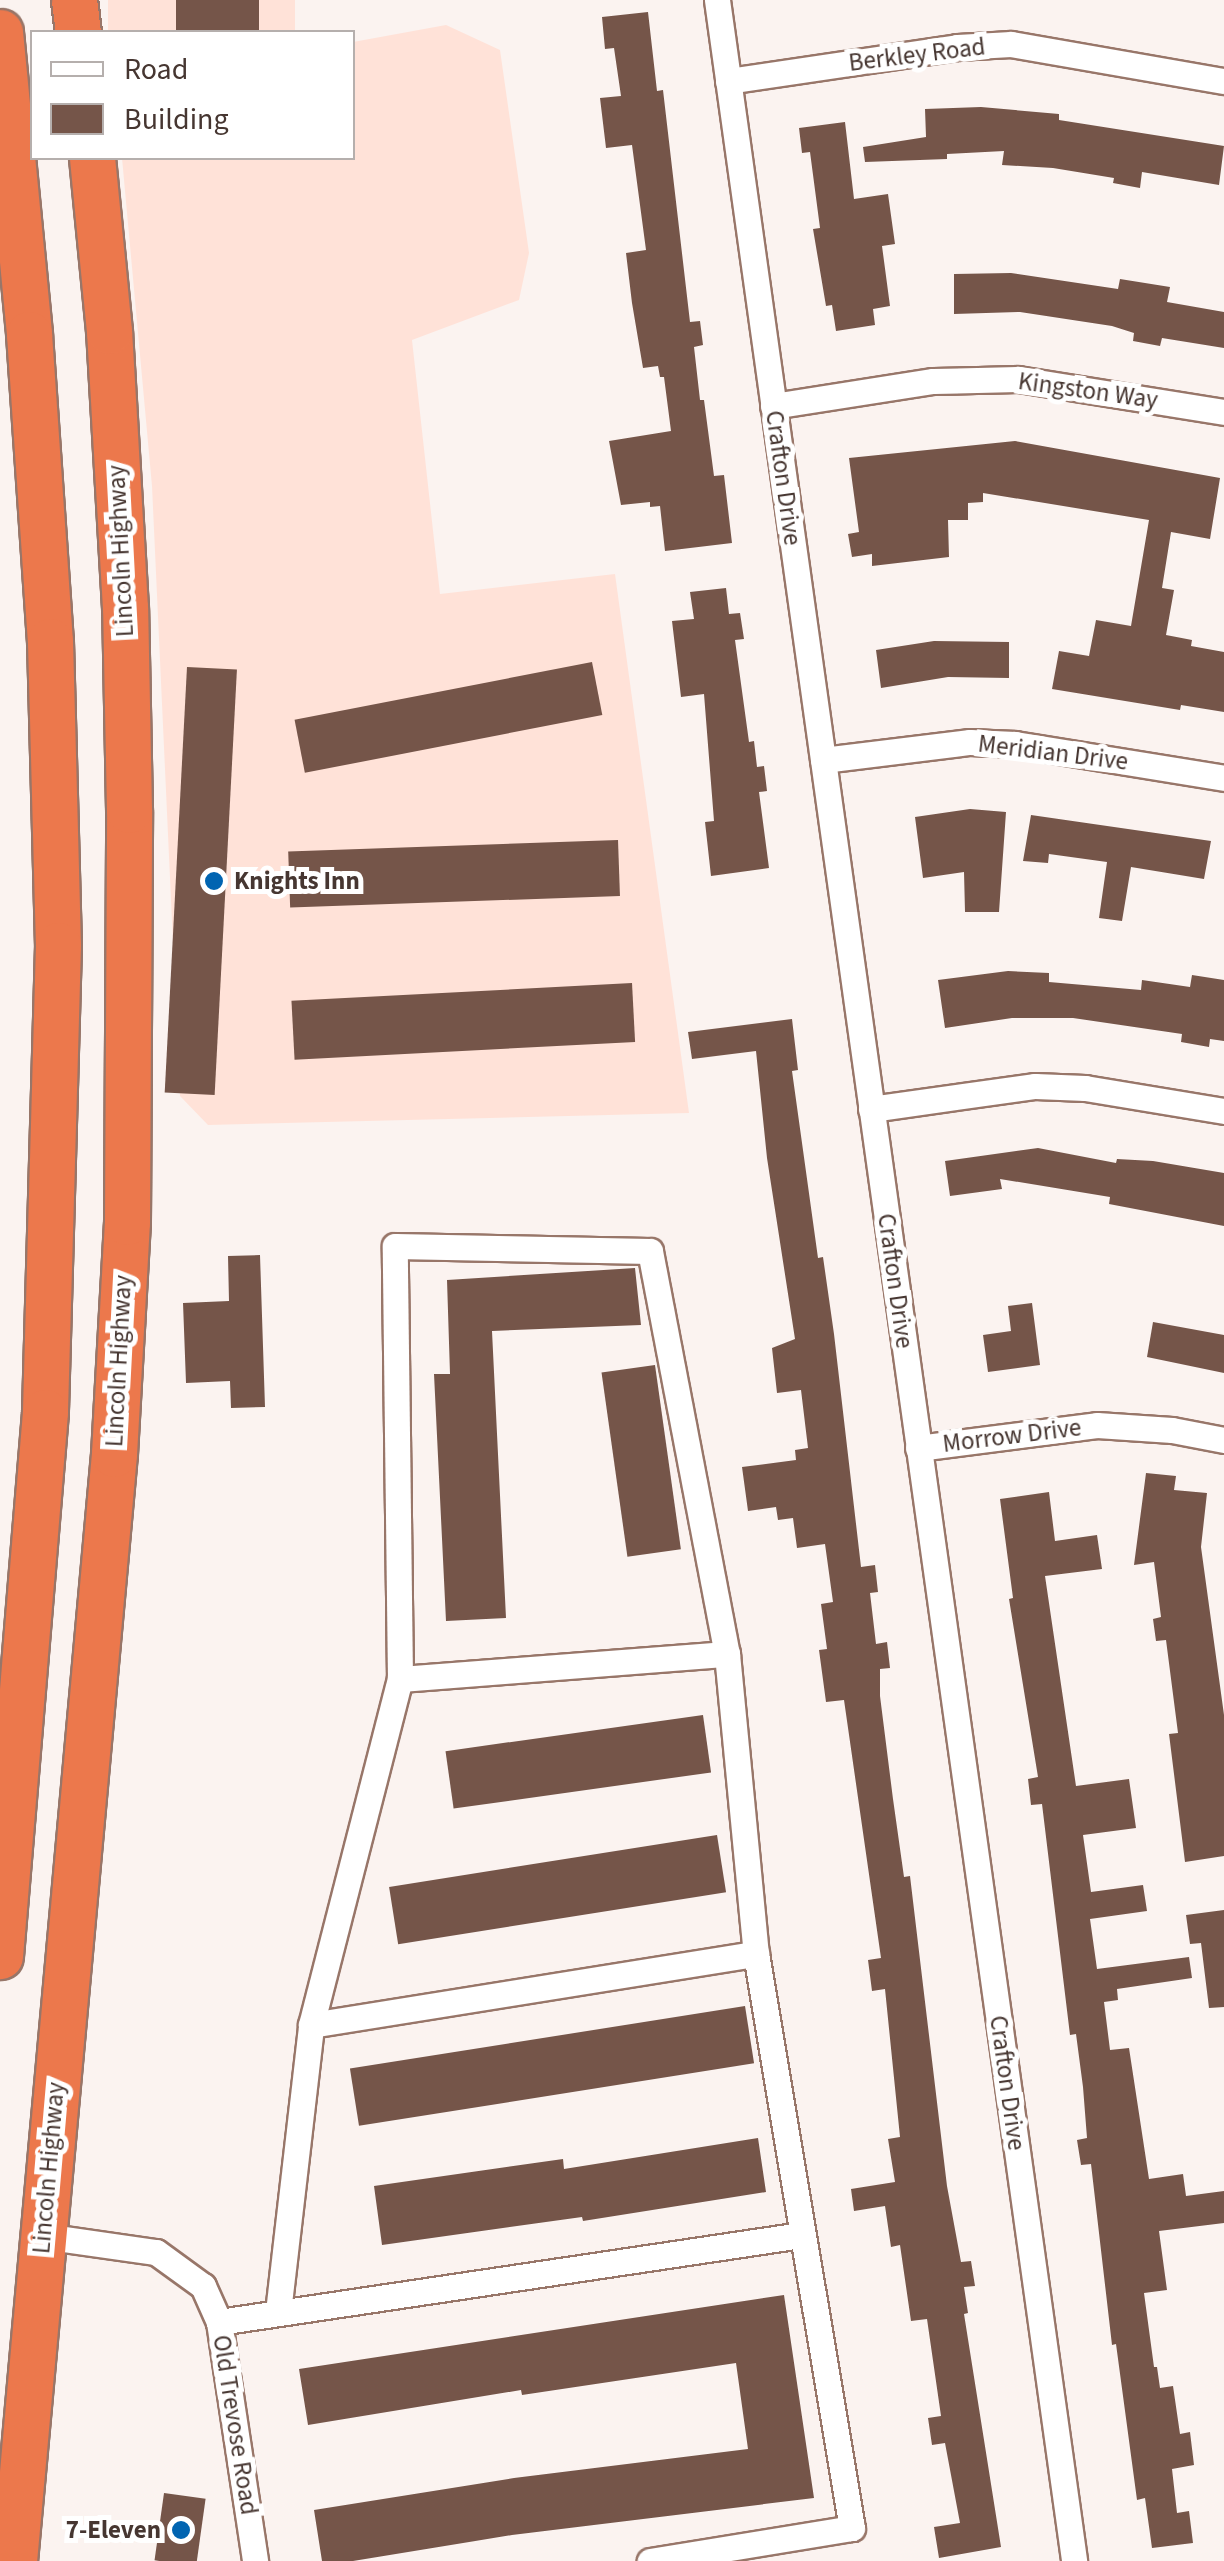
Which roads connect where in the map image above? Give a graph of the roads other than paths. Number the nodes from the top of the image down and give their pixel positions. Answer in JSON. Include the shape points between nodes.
{"nodes":[{"id":1,"x":74,"y":0,"type":"edge"},
{"id":2,"x":717,"y":0,"type":"edge"},
{"id":3,"x":78,"y":30,"type":"edge"},
{"id":4,"x":0,"y":32,"type":"edge"},
{"id":5,"x":728,"y":81,"type":"junction"},
{"id":6,"x":1224,"y":81,"type":"edge"},
{"id":7,"x":92,"y":160,"type":"edge"},
{"id":8,"x":773,"y":406,"type":"junction"},
{"id":9,"x":1224,"y":412,"type":"edge"},
{"id":10,"x":823,"y":760,"type":"junction"},
{"id":11,"x":1224,"y":778,"type":"edge"},
{"id":12,"x":871,"y":1109,"type":"junction"},
{"id":13,"x":1224,"y":1111,"type":"edge"},
{"id":14,"x":1224,"y":1440,"type":"edge"},
{"id":15,"x":918,"y":1448,"type":"junction"},
{"id":16,"x":727,"y":1654,"type":"junction"},
{"id":17,"x":400,"y":1679,"type":"junction"},
{"id":18,"x":756,"y":1954,"type":"junction"},
{"id":19,"x":0,"y":1956,"type":"edge"},
{"id":20,"x":311,"y":2024,"type":"junction"},
{"id":21,"x":801,"y":2235,"type":"junction"},
{"id":22,"x":43,"y":2236,"type":"junction"},
{"id":23,"x":278,"y":2312,"type":"junction"},
{"id":24,"x":220,"y":2322,"type":"junction"},
{"id":25,"x":14,"y":2561,"type":"edge"},
{"id":26,"x":255,"y":2561,"type":"edge"},
{"id":27,"x":650,"y":2561,"type":"edge"},
{"id":28,"x":1074,"y":2561,"type":"edge"}],
"edges":[{"from":1,"to":3,"type":"highway"},
{"from":2,"to":5,"type":"street","name":"Crafton Drive"},
{"from":4,"to":19,"type":"highway","via":[[48,602],[58,945],[45,1412]]},
{"from":5,"to":6,"type":"street","name":"Berkley Road","via":[[1011,44]]},
{"from":5,"to":8,"type":"street","name":"Crafton Drive"},
{"from":7,"to":22,"type":"highway","name":"Lincoln Highway","via":[[125,608],[127,1222],[114,1454]]},
{"from":8,"to":9,"type":"street","name":"Kingston Way","via":[[933,381],[1018,379]]},
{"from":8,"to":10,"type":"street","name":"Crafton Drive"},
{"from":10,"to":11,"type":"street","name":"Meridian Drive","via":[[1000,743]]},
{"from":10,"to":12,"type":"street","name":"Crafton Drive"},
{"from":12,"to":13,"type":"street","via":[[1035,1086]]},
{"from":12,"to":15,"type":"street","name":"Crafton Drive"},
{"from":14,"to":15,"type":"street","name":"Morrow Drive","via":[[1097,1426]]},
{"from":15,"to":28,"type":"street","name":"Crafton Drive"},
{"from":16,"to":17,"type":"street"},
{"from":16,"to":17,"type":"street","via":[[650,1250],[396,1246]]},
{"from":16,"to":18,"type":"street"},
{"from":17,"to":20,"type":"street"},
{"from":18,"to":20,"type":"street"},
{"from":18,"to":21,"type":"street"},
{"from":20,"to":23,"type":"street"},
{"from":21,"to":23,"type":"street"},
{"from":21,"to":27,"type":"street","via":[[852,2528]]},
{"from":22,"to":24,"type":"street","name":"Old Trevose Road","via":[[156,2252],[203,2286]]},
{"from":22,"to":25,"type":"highway","name":"Lincoln Highway"},
{"from":23,"to":24,"type":"street"},
{"from":24,"to":26,"type":"street","name":"Old Trevose Road"}]}
